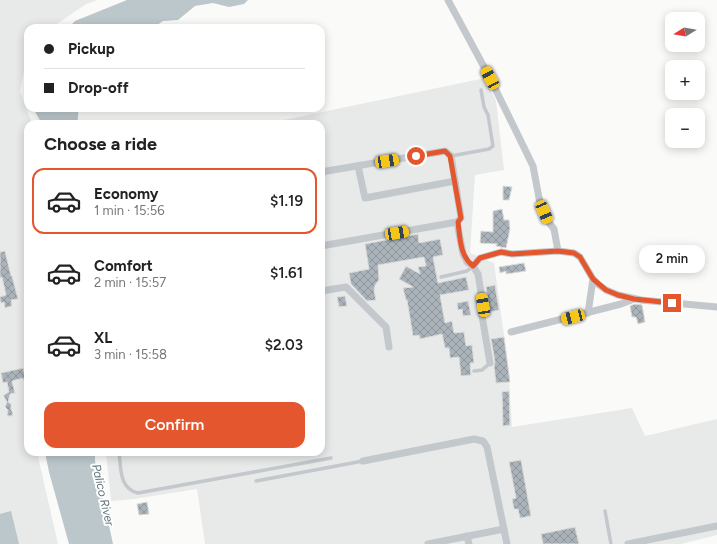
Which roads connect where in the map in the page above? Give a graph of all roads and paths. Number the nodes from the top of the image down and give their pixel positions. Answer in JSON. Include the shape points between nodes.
{"nodes":[{"id":1,"x":448,"y":0,"type":"edge"},
{"id":2,"x":481,"y":90,"type":"dead end"},
{"id":3,"x":450,"y":156,"type":"junction"},
{"id":4,"x":358,"y":166,"type":"junction"},
{"id":5,"x":325,"y":171,"type":"edge"},
{"id":6,"x":455,"y":181,"type":"junction"},
{"id":7,"x":458,"y":222,"type":"junction"},
{"id":8,"x":325,"y":245,"type":"edge"},
{"id":9,"x":558,"y":251,"type":"junction"},
{"id":10,"x":473,"y":266,"type":"junction"},
{"id":11,"x":441,"y":276,"type":"dead end"},
{"id":12,"x":593,"y":279,"type":"junction"},
{"id":13,"x":325,"y":290,"type":"edge"},
{"id":14,"x":634,"y":299,"type":"junction"},
{"id":15,"x":717,"y":307,"type":"edge"},
{"id":16,"x":588,"y":313,"type":"junction"},
{"id":17,"x":511,"y":332,"type":"dead end"},
{"id":18,"x":389,"y":347,"type":"dead end"},
{"id":19,"x":490,"y":363,"type":"joint"},
{"id":20,"x":474,"y":371,"type":"dead end"},
{"id":21,"x":120,"y":456,"type":"edge"},
{"id":22,"x":331,"y":458,"type":"dead end"},
{"id":23,"x":363,"y":461,"type":"joint"},
{"id":24,"x":256,"y":481,"type":"dead end"},
{"id":25,"x":605,"y":511,"type":"dead end"},
{"id":26,"x":717,"y":526,"type":"edge"},
{"id":27,"x":504,"y":529,"type":"junction"},
{"id":28,"x":467,"y":536,"type":"junction"},
{"id":29,"x":428,"y":544,"type":"edge"},
{"id":30,"x":469,"y":544,"type":"edge"},
{"id":31,"x":507,"y":544,"type":"edge"},
{"id":32,"x":611,"y":544,"type":"edge"},
{"id":33,"x":628,"y":544,"type":"edge"}],
"edges":[{"from":1,"to":9,"type":"street","via":[[490,78],[532,166],[540,203],[554,229]]},
{"from":2,"to":3,"type":"lane","via":[[493,146],[489,149]]},
{"from":3,"to":4,"type":"street","via":[[445,151]]},
{"from":3,"to":6,"type":"street"},
{"from":4,"to":5,"type":"street"},
{"from":4,"to":6,"type":"street","via":[[365,198]]},
{"from":6,"to":7,"type":"street","via":[[461,218]]},
{"from":7,"to":8,"type":"street"},
{"from":7,"to":10,"type":"street","via":[[463,254],[467,262]]},
{"from":9,"to":10,"type":"street","via":[[512,254],[501,252],[480,258]]},
{"from":9,"to":12,"type":"street","via":[[574,253],[580,257]]},
{"from":10,"to":11,"type":"lane","via":[[467,271]]},
{"from":10,"to":19,"type":"street","via":[[478,274]]},
{"from":12,"to":14,"type":"street","via":[[606,290]]},
{"from":12,"to":16,"type":"street"},
{"from":13,"to":18,"type":"street","via":[[346,287],[386,327]]},
{"from":14,"to":15,"type":"street"},
{"from":14,"to":16,"type":"street"},
{"from":16,"to":17,"type":"street"},
{"from":19,"to":20,"type":"lane","via":[[482,370]]},
{"from":21,"to":22,"type":"lane","via":[[123,484],[131,492],[138,494]]},
{"from":23,"to":24,"type":"lane"},
{"from":23,"to":27,"type":"street","via":[[474,439],[482,441],[487,448]]},
{"from":25,"to":32,"type":"lane"},
{"from":26,"to":33,"type":"street"},
{"from":27,"to":28,"type":"street"},
{"from":27,"to":31,"type":"street"},
{"from":28,"to":29,"type":"street"},
{"from":28,"to":30,"type":"street"}]}
